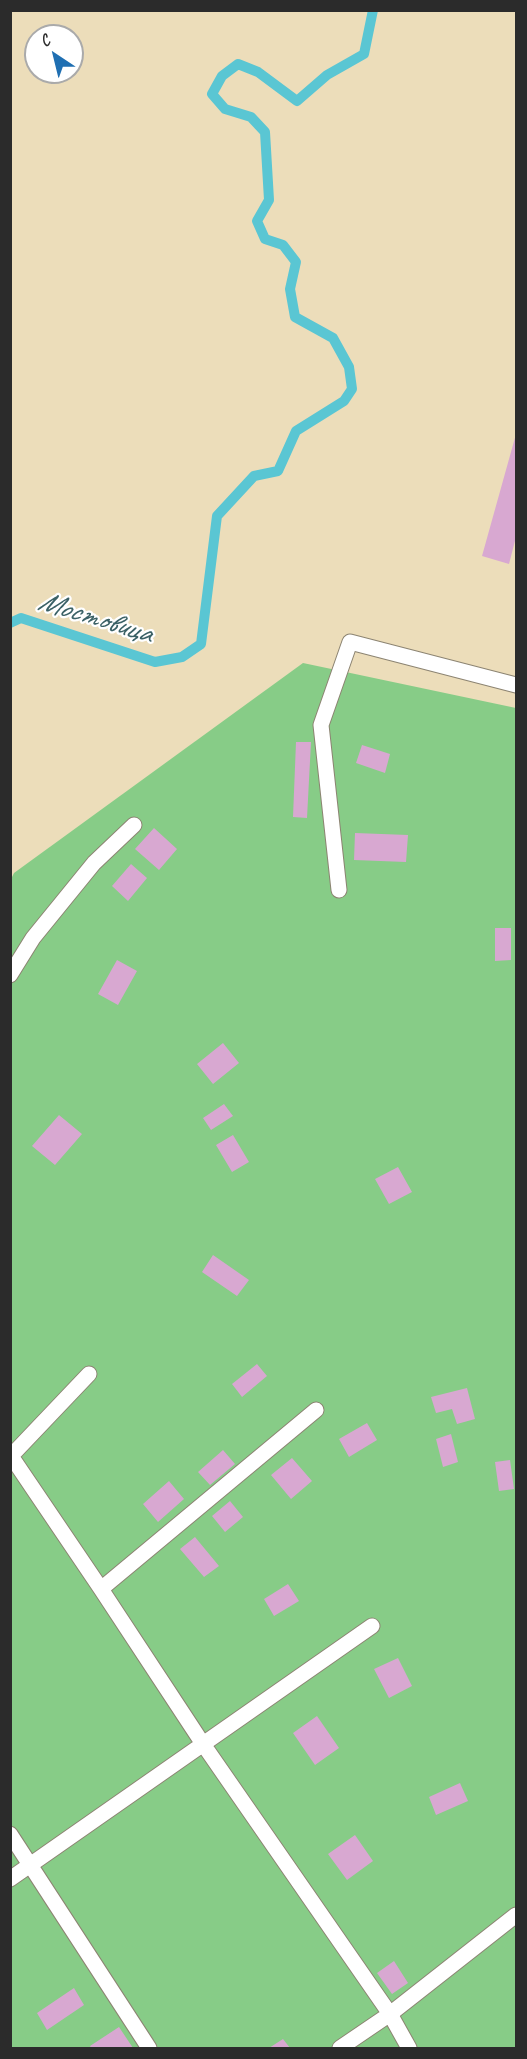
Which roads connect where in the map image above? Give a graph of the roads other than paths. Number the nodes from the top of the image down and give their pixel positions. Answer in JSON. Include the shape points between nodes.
{"nodes":[{"id":1,"x":516,"y":685,"type":"edge"},
{"id":2,"x":134,"y":825,"type":"dead end"},
{"id":3,"x":339,"y":890,"type":"dead end"},
{"id":4,"x":10,"y":975,"type":"edge"},
{"id":5,"x":89,"y":1374,"type":"dead end"},
{"id":6,"x":316,"y":1410,"type":"dead end"},
{"id":7,"x":101,"y":1589,"type":"junction"},
{"id":8,"x":372,"y":1626,"type":"dead end"},
{"id":9,"x":203,"y":1744,"type":"junction"},
{"id":10,"x":10,"y":1834,"type":"edge"},
{"id":11,"x":30,"y":1865,"type":"junction"},
{"id":12,"x":10,"y":1879,"type":"edge"},
{"id":13,"x":516,"y":1915,"type":"edge"},
{"id":14,"x":390,"y":2014,"type":"junction"},
{"id":15,"x":149,"y":2049,"type":"edge"},
{"id":16,"x":340,"y":2049,"type":"edge"},
{"id":17,"x":409,"y":2049,"type":"edge"}],
"edges":[{"from":1,"to":3,"type":"lane","via":[[350,642],[321,725]]},
{"from":2,"to":4,"type":"lane","via":[[94,863],[33,938]]},
{"from":5,"to":7,"type":"lane","via":[[10,1456]]},
{"from":6,"to":7,"type":"lane"},
{"from":7,"to":9,"type":"lane"},
{"from":8,"to":9,"type":"lane"},
{"from":9,"to":11,"type":"lane"},
{"from":9,"to":14,"type":"lane"},
{"from":10,"to":11,"type":"lane"},
{"from":11,"to":12,"type":"lane"},
{"from":11,"to":15,"type":"lane"},
{"from":13,"to":14,"type":"lane"},
{"from":14,"to":16,"type":"lane"},
{"from":14,"to":17,"type":"lane"}]}
